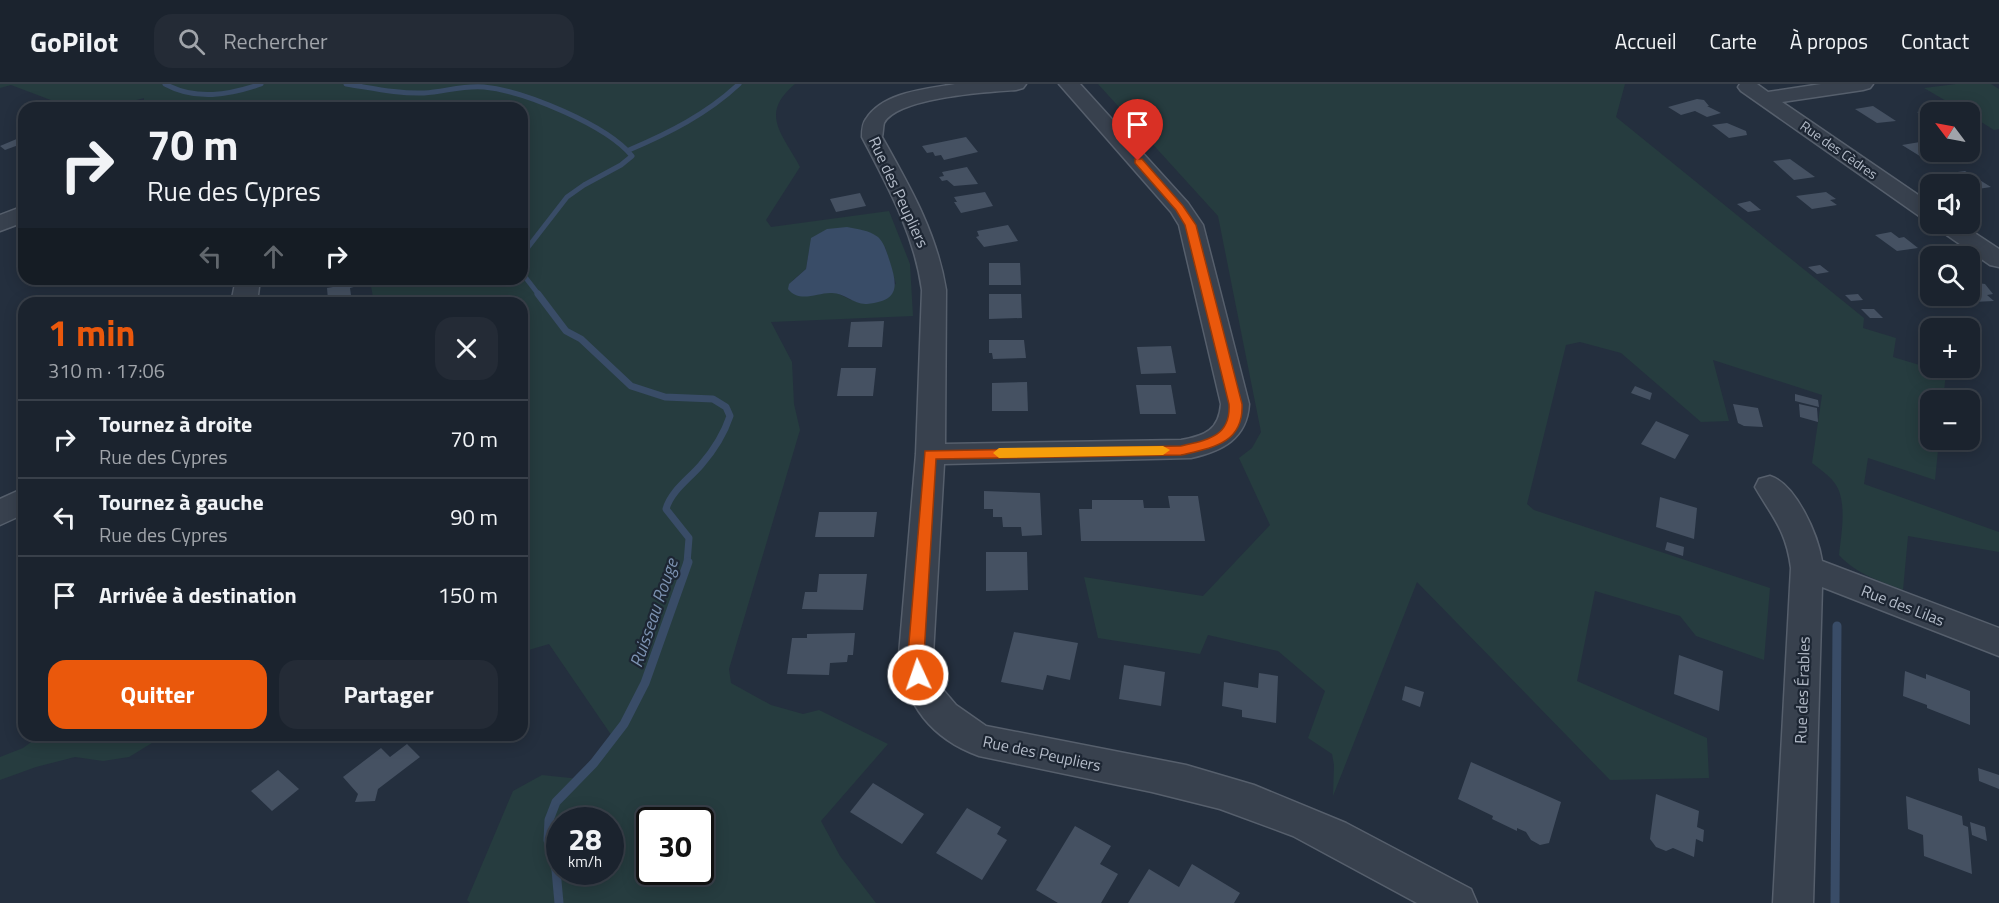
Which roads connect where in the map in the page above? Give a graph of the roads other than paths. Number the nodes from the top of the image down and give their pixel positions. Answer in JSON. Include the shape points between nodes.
{"nodes":[{"id":1,"x":1016,"y":84,"type":"edge"},
{"id":2,"x":1069,"y":84,"type":"edge"},
{"id":3,"x":1863,"y":84,"type":"edge"},
{"id":4,"x":980,"y":86,"type":"edge"},
{"id":5,"x":1920,"y":206,"type":"edge"},
{"id":6,"x":18,"y":216,"type":"edge"},
{"id":7,"x":0,"y":224,"type":"edge"},
{"id":8,"x":1961,"y":234,"type":"edge"},
{"id":9,"x":1999,"y":260,"type":"edge"},
{"id":10,"x":930,"y":454,"type":"junction"},
{"id":11,"x":1770,"y":487,"type":"dead end"},
{"id":12,"x":18,"y":503,"type":"edge"},
{"id":13,"x":0,"y":514,"type":"edge"},
{"id":14,"x":1807,"y":568,"type":"junction"},
{"id":15,"x":1999,"y":642,"type":"edge"},
{"id":16,"x":1457,"y":903,"type":"edge"},
{"id":17,"x":1793,"y":903,"type":"edge"}],
"edges":[{"from":1,"to":4,"type":"street"},
{"from":2,"to":10,"type":"street","via":[[1191,225],[1235,404],[1232,426],[1212,443],[1181,450]]},
{"from":3,"to":5,"type":"street","name":"Rue des Cèdres","via":[[1757,92]]},
{"from":4,"to":10,"type":"street","name":"Rue des Peupliers","via":[[906,100],[884,110],[870,130],[919,226],[932,268]]},
{"from":6,"to":7,"type":"street"},
{"from":8,"to":9,"type":"street"},
{"from":10,"to":16,"type":"street","name":"Rue des Peupliers","via":[[916,655],[925,695],[939,714],[979,740],[1190,783],[1256,803],[1322,831]]},
{"from":11,"to":14,"type":"street","name":"Rue des Érables","via":[[1802,538]]},
{"from":12,"to":13,"type":"street"},
{"from":14,"to":15,"type":"street","name":"Rue des Lilas"},
{"from":14,"to":17,"type":"street","name":"Rue des Érables"}]}
